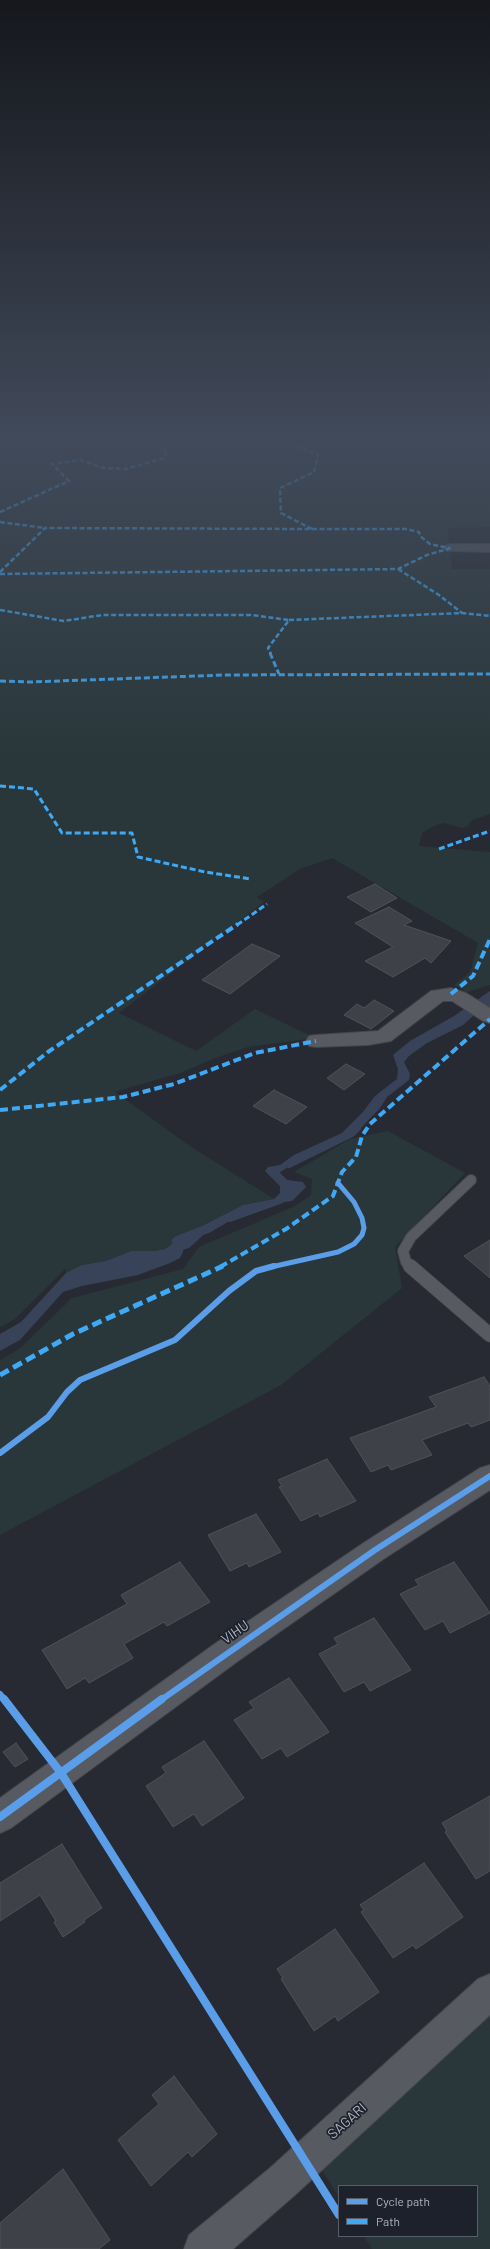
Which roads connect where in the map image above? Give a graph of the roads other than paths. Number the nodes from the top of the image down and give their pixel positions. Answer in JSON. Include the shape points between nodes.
{"nodes":[{"id":1,"x":451,"y":548,"type":"dead end"},
{"id":2,"x":490,"y":548,"type":"edge"},
{"id":3,"x":480,"y":1011,"type":"edge"},
{"id":4,"x":316,"y":1041,"type":"dead end"},
{"id":5,"x":471,"y":1180,"type":"dead end"},
{"id":6,"x":490,"y":1335,"type":"edge"},
{"id":7,"x":490,"y":1476,"type":"edge"},
{"id":8,"x":0,"y":1818,"type":"edge"},
{"id":9,"x":490,"y":1991,"type":"edge"},
{"id":10,"x":202,"y":2249,"type":"edge"}],
"edges":[{"from":1,"to":2,"type":"street"},
{"from":3,"to":4,"type":"street","via":[[451,994],[438,995],[384,1036]]},
{"from":5,"to":6,"type":"lane","via":[[411,1237],[403,1251],[406,1262]]},
{"from":7,"to":8,"type":"street","name":"VIHU","via":[[375,1550],[227,1652]]},
{"from":9,"to":10,"type":"street","name":"SAGARI","via":[[282,2181]]}]}
